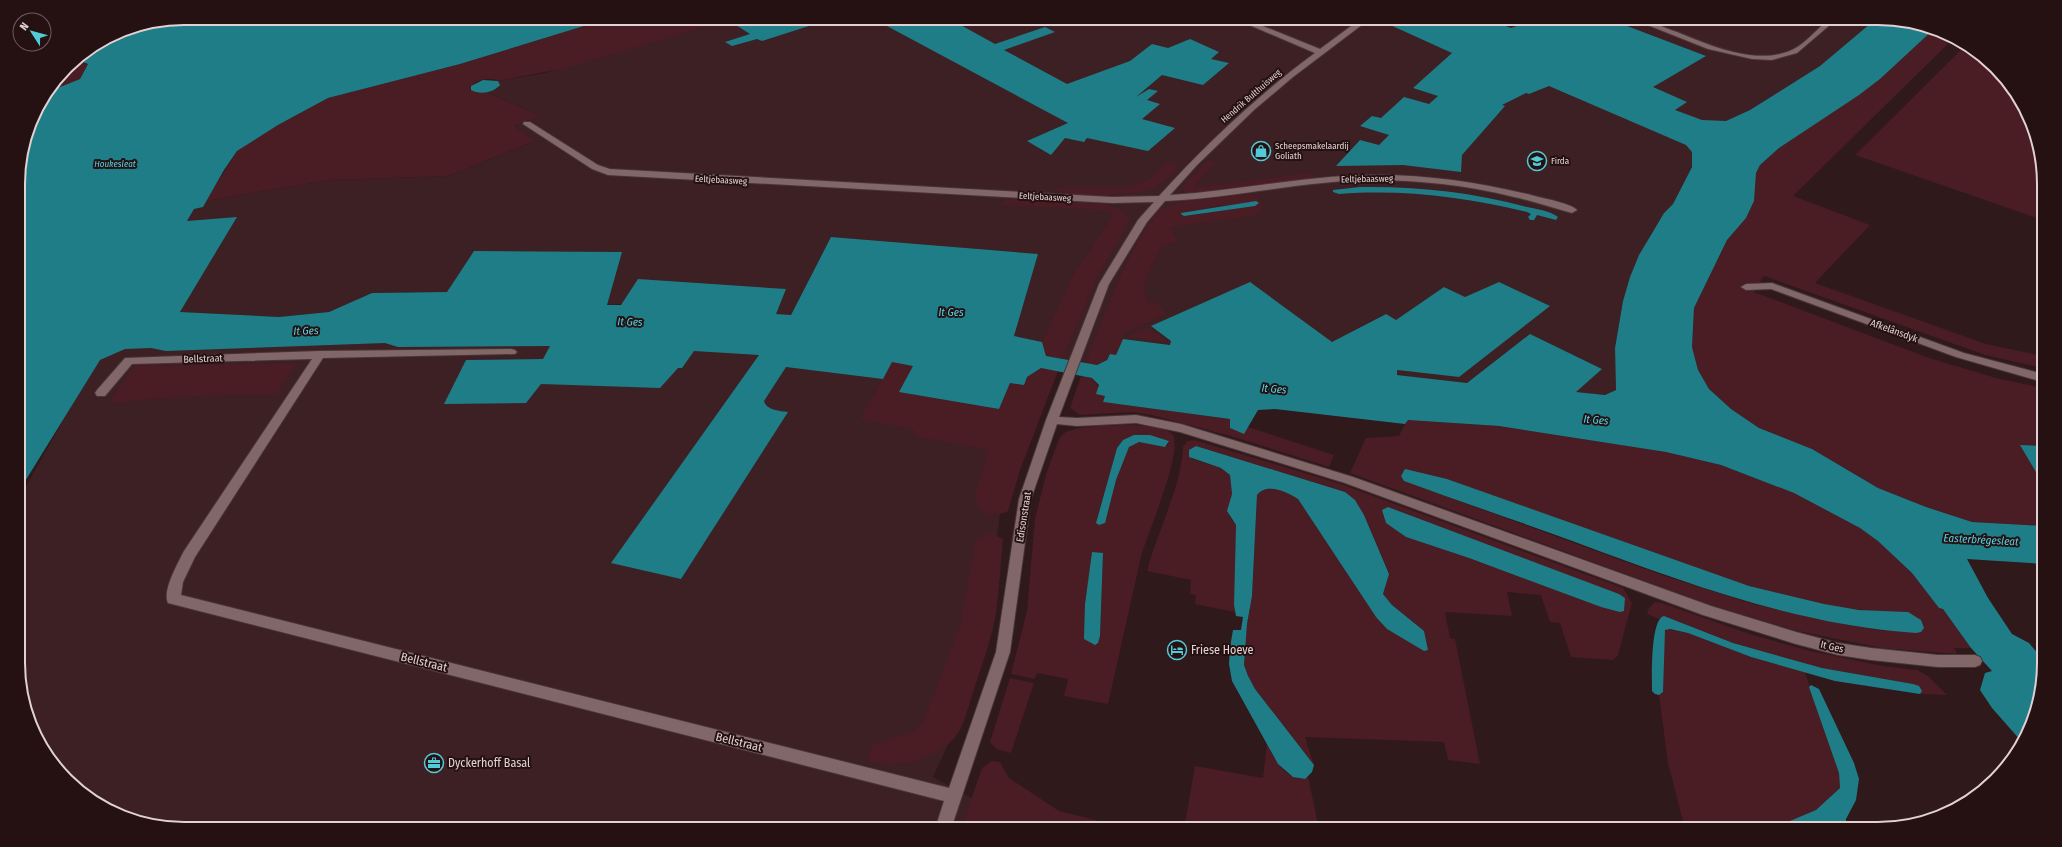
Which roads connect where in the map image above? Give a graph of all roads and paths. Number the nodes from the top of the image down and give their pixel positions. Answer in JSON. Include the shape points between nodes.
{"nodes":[{"id":1,"x":1253,"y":25,"type":"edge"},
{"id":2,"x":1357,"y":25,"type":"edge"},
{"id":3,"x":1653,"y":25,"type":"edge"},
{"id":4,"x":1825,"y":25,"type":"edge"},
{"id":5,"x":1320,"y":52,"type":"junction"},
{"id":6,"x":527,"y":124,"type":"dead end"},
{"id":7,"x":1158,"y":200,"type":"junction"},
{"id":8,"x":1572,"y":210,"type":"dead end"},
{"id":9,"x":1746,"y":287,"type":"dead end"},
{"id":10,"x":510,"y":352,"type":"dead end"},
{"id":11,"x":320,"y":355,"type":"junction"},
{"id":12,"x":2037,"y":376,"type":"edge"},
{"id":13,"x":101,"y":393,"type":"dead end"},
{"id":14,"x":1052,"y":420,"type":"junction"},
{"id":15,"x":1975,"y":661,"type":"dead end"},
{"id":16,"x":953,"y":796,"type":"junction"},
{"id":17,"x":945,"y":822,"type":"edge"}],
"edges":[{"from":1,"to":5,"type":"street"},
{"from":2,"to":5,"type":"street","name":"Hendrik Bulthuisweg"},
{"from":3,"to":4,"type":"street","via":[[1716,49],[1768,57],[1788,54]]},
{"from":5,"to":7,"type":"street","name":"Hendrik Bulthuisweg","via":[[1251,108]]},
{"from":6,"to":7,"type":"street","name":"Eeltjebaasweg","via":[[595,167],[608,172],[1112,200]]},
{"from":7,"to":8,"type":"street","name":"Eeltjebaasweg","via":[[1339,179],[1399,178],[1457,183],[1529,196]]},
{"from":7,"to":14,"type":"street","name":"Edisonstraat","via":[[1125,247],[1104,284]]},
{"from":9,"to":12,"type":"street","name":"Afkelânsdyk","via":[[1772,286],[1960,355]]},
{"from":10,"to":11,"type":"street","name":"Bellstraat"},
{"from":11,"to":13,"type":"street","name":"Bellstraat","via":[[129,361]]},
{"from":11,"to":16,"type":"street","name":"Bellstraat","via":[[190,555],[176,582],[173,598]]},
{"from":14,"to":15,"type":"street","name":"It Ges","via":[[1078,422],[1136,419],[1181,428],[1349,480],[1708,611],[1796,638],[1871,654],[1938,661]]},
{"from":14,"to":16,"type":"street","name":"Edisonstraat","via":[[1025,499],[1003,652]]},
{"from":16,"to":17,"type":"street","name":"Edisonstraat"}]}
